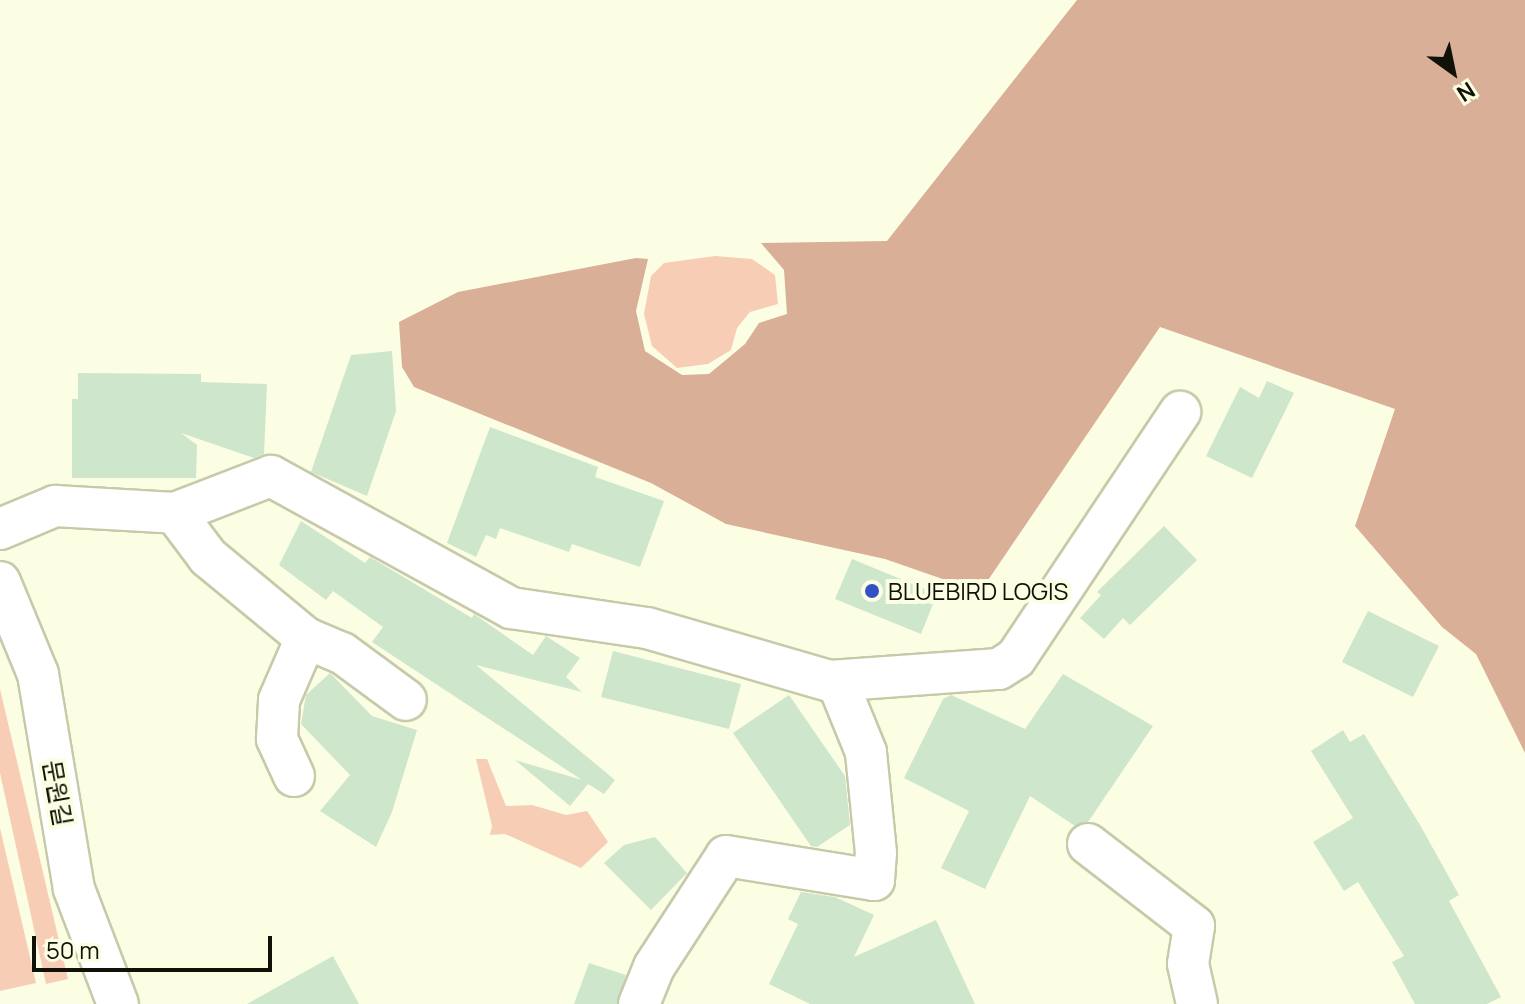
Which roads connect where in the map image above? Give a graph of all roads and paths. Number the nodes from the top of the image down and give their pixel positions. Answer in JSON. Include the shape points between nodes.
{"nodes":[{"id":1,"x":1180,"y":412,"type":"dead end"},
{"id":2,"x":175,"y":513,"type":"junction"},
{"id":3,"x":0,"y":529,"type":"edge"},
{"id":4,"x":0,"y":582,"type":"edge"},
{"id":5,"x":306,"y":638,"type":"junction"},
{"id":6,"x":833,"y":681,"type":"junction"},
{"id":7,"x":406,"y":700,"type":"dead end"},
{"id":8,"x":294,"y":776,"type":"dead end"},
{"id":9,"x":1088,"y":844,"type":"dead end"},
{"id":10,"x":118,"y":1004,"type":"edge"},
{"id":11,"x":639,"y":1004,"type":"edge"},
{"id":12,"x":1197,"y":1004,"type":"edge"}],
"edges":[{"from":1,"to":6,"type":"street","via":[[1016,658],[999,669]]},
{"from":2,"to":3,"type":"street","via":[[55,506]]},
{"from":2,"to":5,"type":"street","via":[[208,557]]},
{"from":2,"to":6,"type":"street","via":[[271,476],[511,608],[647,628]]},
{"from":4,"to":10,"type":"street","name":"문원길","via":[[38,674],[74,889]]},
{"from":5,"to":7,"type":"street","via":[[342,653]]},
{"from":5,"to":8,"type":"street","via":[[279,700],[277,739]]},
{"from":6,"to":11,"type":"street","via":[[866,752],[874,880],[726,856],[654,967]]},
{"from":9,"to":12,"type":"street","via":[[1194,926],[1188,964]]}]}
